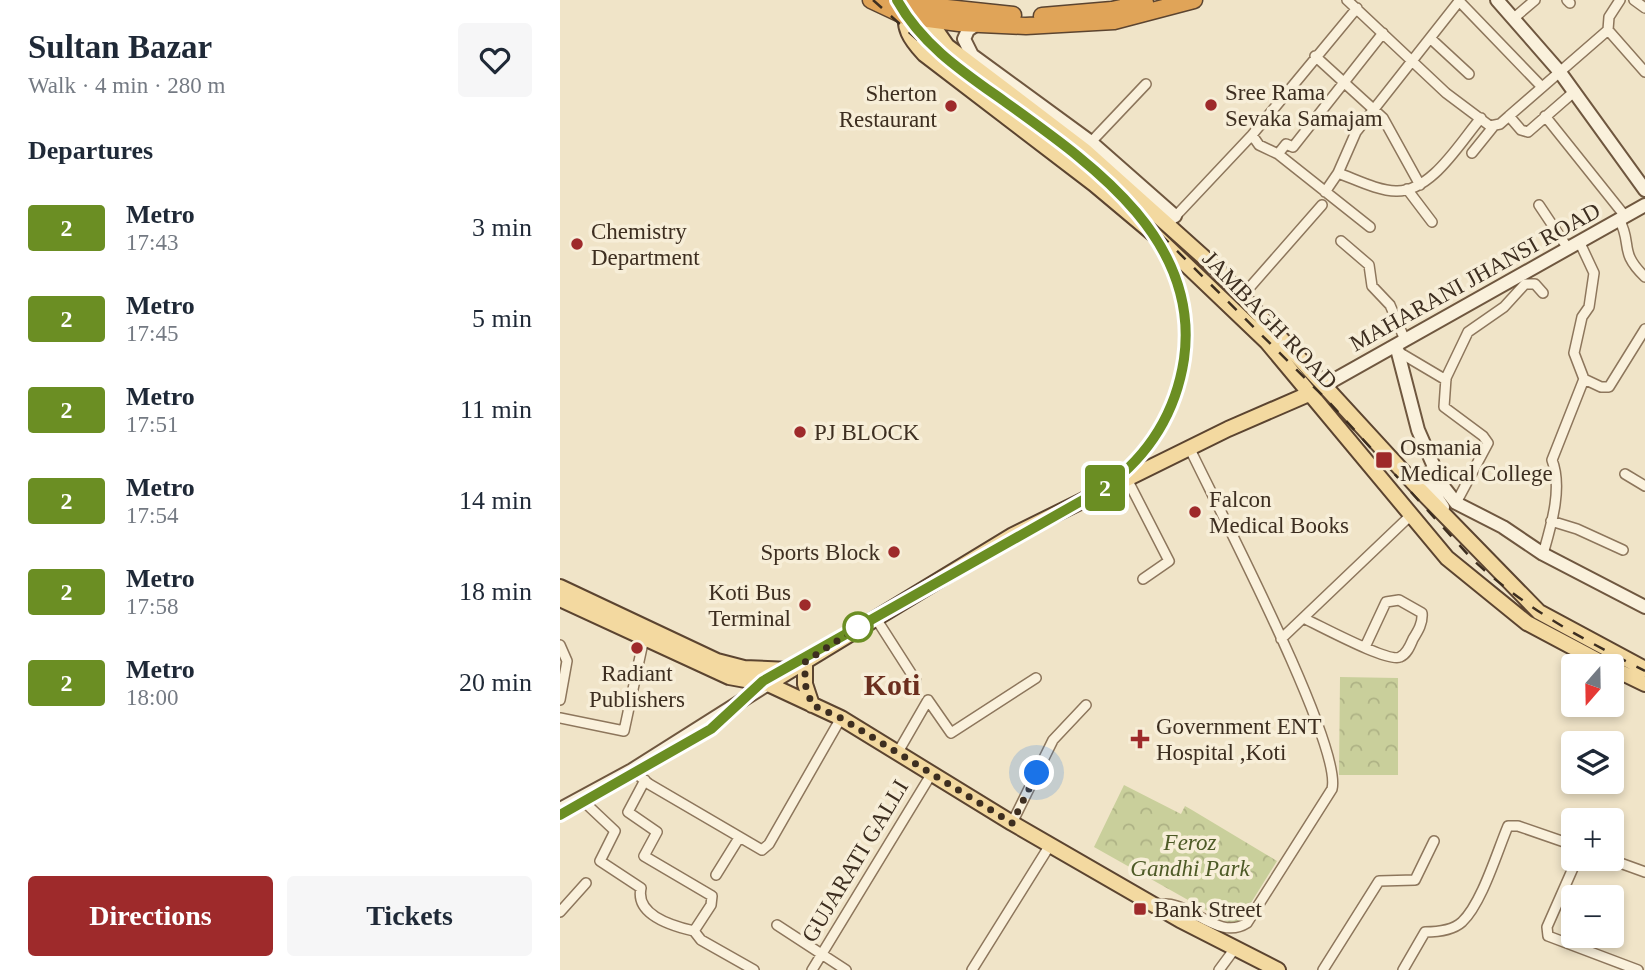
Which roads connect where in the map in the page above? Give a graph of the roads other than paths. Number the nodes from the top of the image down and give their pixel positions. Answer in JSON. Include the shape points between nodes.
{"nodes":[{"id":1,"x":871,"y":0,"type":"edge"},
{"id":2,"x":1157,"y":0,"type":"edge"},
{"id":3,"x":1194,"y":0,"type":"edge"},
{"id":4,"x":1459,"y":0,"type":"edge"},
{"id":5,"x":1497,"y":0,"type":"edge"},
{"id":6,"x":1535,"y":0,"type":"edge"},
{"id":7,"x":1620,"y":0,"type":"edge"},
{"id":8,"x":1634,"y":0,"type":"edge"},
{"id":9,"x":1351,"y":2,"type":"edge"},
{"id":10,"x":909,"y":6,"type":"edge"},
{"id":11,"x":1645,"y":8,"type":"edge"},
{"id":12,"x":1514,"y":18,"type":"junction"},
{"id":13,"x":928,"y":20,"type":"junction"},
{"id":14,"x":977,"y":24,"type":"junction"},
{"id":15,"x":1608,"y":30,"type":"junction"},
{"id":16,"x":1383,"y":33,"type":"junction"},
{"id":17,"x":1430,"y":38,"type":"junction"},
{"id":18,"x":1315,"y":56,"type":"junction"},
{"id":19,"x":1412,"y":61,"type":"junction"},
{"id":20,"x":1559,"y":71,"type":"junction"},
{"id":21,"x":1645,"y":72,"type":"edge"},
{"id":22,"x":1469,"y":74,"type":"dead end"},
{"id":23,"x":1342,"y":82,"type":"junction"},
{"id":24,"x":1146,"y":84,"type":"dead end"},
{"id":25,"x":1541,"y":86,"type":"junction"},
{"id":26,"x":1575,"y":91,"type":"junction"},
{"id":27,"x":1374,"y":108,"type":"junction"},
{"id":28,"x":1508,"y":116,"type":"junction"},
{"id":29,"x":1545,"y":116,"type":"junction"},
{"id":30,"x":1481,"y":118,"type":"junction"},
{"id":31,"x":1493,"y":127,"type":"junction"},
{"id":32,"x":1252,"y":135,"type":"junction"},
{"id":33,"x":1091,"y":142,"type":"junction"},
{"id":34,"x":1472,"y":153,"type":"dead end"},
{"id":35,"x":1278,"y":154,"type":"junction"},
{"id":36,"x":1338,"y":173,"type":"junction"},
{"id":37,"x":1420,"y":184,"type":"junction"},
{"id":38,"x":1407,"y":189,"type":"junction"},
{"id":39,"x":1645,"y":190,"type":"edge"},
{"id":40,"x":1325,"y":192,"type":"junction"},
{"id":41,"x":1322,"y":205,"type":"dead end"},
{"id":42,"x":1539,"y":205,"type":"dead end"},
{"id":43,"x":1645,"y":205,"type":"edge"},
{"id":44,"x":1622,"y":218,"type":"junction"},
{"id":45,"x":1172,"y":220,"type":"junction"},
{"id":46,"x":1432,"y":222,"type":"dead end"},
{"id":47,"x":1370,"y":227,"type":"dead end"},
{"id":48,"x":1578,"y":240,"type":"junction"},
{"id":49,"x":1341,"y":241,"type":"dead end"},
{"id":50,"x":1567,"y":247,"type":"junction"},
{"id":51,"x":1645,"y":277,"type":"edge"},
{"id":52,"x":1543,"y":293,"type":"dead end"},
{"id":53,"x":1243,"y":295,"type":"junction"},
{"id":54,"x":1645,"y":329,"type":"edge"},
{"id":55,"x":1641,"y":343,"type":"edge"},
{"id":56,"x":1399,"y":346,"type":"junction"},
{"id":57,"x":1584,"y":379,"type":"junction"},
{"id":58,"x":1446,"y":380,"type":"junction"},
{"id":59,"x":1325,"y":385,"type":"junction"},
{"id":60,"x":1311,"y":393,"type":"junction"},
{"id":61,"x":1190,"y":449,"type":"junction"},
{"id":62,"x":1395,"y":462,"type":"junction"},
{"id":63,"x":1434,"y":467,"type":"junction"},
{"id":64,"x":1625,"y":474,"type":"dead end"},
{"id":65,"x":1127,"y":480,"type":"junction"},
{"id":66,"x":1645,"y":486,"type":"edge"},
{"id":67,"x":1391,"y":490,"type":"junction"},
{"id":68,"x":1456,"y":503,"type":"junction"},
{"id":69,"x":1411,"y":515,"type":"junction"},
{"id":70,"x":1552,"y":521,"type":"junction"},
{"id":71,"x":1452,"y":522,"type":"junction"},
{"id":72,"x":1622,"y":550,"type":"dead end"},
{"id":73,"x":1542,"y":554,"type":"junction"},
{"id":74,"x":1143,"y":579,"type":"dead end"},
{"id":75,"x":560,"y":587,"type":"edge"},
{"id":76,"x":560,"y":600,"type":"edge"},
{"id":77,"x":1534,"y":607,"type":"junction"},
{"id":78,"x":1645,"y":607,"type":"edge"},
{"id":79,"x":875,"y":617,"type":"junction"},
{"id":80,"x":1520,"y":617,"type":"junction"},
{"id":81,"x":1303,"y":618,"type":"junction"},
{"id":82,"x":644,"y":638,"type":"junction"},
{"id":83,"x":1282,"y":639,"type":"junction"},
{"id":84,"x":560,"y":645,"type":"edge"},
{"id":85,"x":1365,"y":647,"type":"junction"},
{"id":86,"x":1587,"y":654,"type":"edge"},
{"id":87,"x":798,"y":666,"type":"junction"},
{"id":88,"x":1645,"y":669,"type":"edge"},
{"id":89,"x":1624,"y":674,"type":"edge"},
{"id":90,"x":1036,"y":678,"type":"dead end"},
{"id":91,"x":916,"y":681,"type":"dead end"},
{"id":92,"x":768,"y":684,"type":"junction"},
{"id":93,"x":1645,"y":684,"type":"edge"},
{"id":94,"x":560,"y":700,"type":"edge"},
{"id":95,"x":812,"y":705,"type":"junction"},
{"id":96,"x":1086,"y":705,"type":"dead end"},
{"id":97,"x":560,"y":718,"type":"edge"},
{"id":98,"x":841,"y":718,"type":"junction"},
{"id":99,"x":898,"y":752,"type":"junction"},
{"id":100,"x":632,"y":770,"type":"junction"},
{"id":101,"x":932,"y":773,"type":"junction"},
{"id":102,"x":645,"y":780,"type":"junction"},
{"id":103,"x":580,"y":798,"type":"junction"},
{"id":104,"x":561,"y":807,"type":"edge"},
{"id":105,"x":1012,"y":823,"type":"junction"},
{"id":106,"x":739,"y":838,"type":"junction"},
{"id":107,"x":1434,"y":841,"type":"dead end"},
{"id":108,"x":1561,"y":841,"type":"edge"},
{"id":109,"x":1050,"y":845,"type":"junction"},
{"id":110,"x":1624,"y":864,"type":"edge"},
{"id":111,"x":1572,"y":871,"type":"edge"},
{"id":112,"x":1645,"y":872,"type":"edge"},
{"id":113,"x":716,"y":875,"type":"dead end"},
{"id":114,"x":586,"y":883,"type":"dead end"},
{"id":115,"x":1155,"y":905,"type":"junction"},
{"id":116,"x":560,"y":912,"type":"edge"},
{"id":117,"x":777,"y":925,"type":"dead end"},
{"id":118,"x":694,"y":931,"type":"junction"},
{"id":119,"x":1236,"y":947,"type":"junction"},
{"id":120,"x":821,"y":954,"type":"junction"},
{"id":121,"x":1275,"y":969,"type":"edge"},
{"id":122,"x":753,"y":970,"type":"edge"},
{"id":123,"x":812,"y":970,"type":"edge"},
{"id":124,"x":846,"y":970,"type":"edge"},
{"id":125,"x":972,"y":970,"type":"edge"},
{"id":126,"x":1219,"y":970,"type":"edge"},
{"id":127,"x":1323,"y":970,"type":"edge"},
{"id":128,"x":1403,"y":970,"type":"edge"},
{"id":129,"x":1638,"y":970,"type":"edge"}],
"edges":[{"from":1,"to":10,"type":"highway"},
{"from":2,"to":10,"type":"highway","via":[[1054,16]]},
{"from":3,"to":14,"type":"highway","via":[[1114,21],[1071,26]]},
{"from":4,"to":17,"type":"street"},
{"from":4,"to":25,"type":"street"},
{"from":5,"to":12,"type":"street"},
{"from":6,"to":12,"type":"street"},
{"from":7,"to":15,"type":"street","via":[[1609,17]]},
{"from":8,"to":11,"type":"street"},
{"from":9,"to":16,"type":"street"},
{"from":9,"to":18,"type":"street"},
{"from":10,"to":13,"type":"highway"},
{"from":10,"to":60,"type":"main road","name":"JAMBAGH ROAD","via":[[909,36],[924,54],[1156,236],[1267,342]]},
{"from":12,"to":20,"type":"street"},
{"from":13,"to":14,"type":"highway"},
{"from":13,"to":45,"type":"main road","name":"JAMBAGH ROAD","via":[[947,46]]},
{"from":14,"to":33,"type":"street","via":[[964,39],[972,55]]},
{"from":15,"to":20,"type":"street"},
{"from":15,"to":21,"type":"street"},
{"from":16,"to":19,"type":"street"},
{"from":16,"to":23,"type":"street"},
{"from":17,"to":19,"type":"street"},
{"from":17,"to":22,"type":"street"},
{"from":18,"to":23,"type":"street"},
{"from":18,"to":32,"type":"street"},
{"from":19,"to":27,"type":"street"},
{"from":19,"to":30,"type":"street"},
{"from":20,"to":25,"type":"street"},
{"from":20,"to":26,"type":"street"},
{"from":23,"to":27,"type":"street"},
{"from":23,"to":35,"type":"street","via":[[1293,146],[1286,144]]},
{"from":24,"to":33,"type":"street"},
{"from":25,"to":28,"type":"street"},
{"from":26,"to":29,"type":"street"},
{"from":26,"to":39,"type":"street"},
{"from":27,"to":36,"type":"street","via":[[1356,132]]},
{"from":27,"to":37,"type":"street","via":[[1401,145]]},
{"from":28,"to":29,"type":"street","via":[[1525,132]]},
{"from":28,"to":31,"type":"street"},
{"from":29,"to":44,"type":"street"},
{"from":30,"to":31,"type":"street"},
{"from":30,"to":37,"type":"street"},
{"from":31,"to":34,"type":"street"},
{"from":32,"to":35,"type":"street","via":[[1259,145]]},
{"from":32,"to":45,"type":"street"},
{"from":33,"to":45,"type":"street"},
{"from":35,"to":40,"type":"street"},
{"from":36,"to":38,"type":"street","via":[[1395,191]]},
{"from":36,"to":40,"type":"street"},
{"from":37,"to":38,"type":"street"},
{"from":38,"to":46,"type":"street"},
{"from":40,"to":47,"type":"street"},
{"from":41,"to":53,"type":"street"},
{"from":42,"to":50,"type":"street"},
{"from":43,"to":44,"type":"street","name":"MAHARANI JHANSI ROAD"},
{"from":44,"to":48,"type":"street","name":"MAHARANI JHANSI ROAD"},
{"from":44,"to":51,"type":"street","via":[[1628,258]]},
{"from":45,"to":53,"type":"main road","name":"JAMBAGH ROAD"},
{"from":48,"to":50,"type":"street","name":"MAHARANI JHANSI ROAD"},
{"from":48,"to":57,"type":"street","via":[[1594,273],[1574,353]]},
{"from":49,"to":56,"type":"street","via":[[1369,265],[1372,286],[1390,305]]},
{"from":50,"to":56,"type":"street","name":"MAHARANI JHANSI ROAD"},
{"from":52,"to":58,"type":"street","via":[[1535,284],[1525,284],[1504,307],[1470,330]]},
{"from":53,"to":59,"type":"main road","name":"JAMBAGH ROAD"},
{"from":54,"to":55,"type":"street"},
{"from":55,"to":57,"type":"street","via":[[1609,387]]},
{"from":56,"to":58,"type":"street"},
{"from":56,"to":59,"type":"street","name":"MAHARANI JHANSI ROAD"},
{"from":56,"to":63,"type":"street","via":[[1418,430]]},
{"from":57,"to":70,"type":"street","via":[[1552,460]]},
{"from":58,"to":68,"type":"street","via":[[1444,407],[1488,443]]},
{"from":59,"to":62,"type":"main road","name":"JAMBAGH ROAD"},
{"from":60,"to":61,"type":"main road"},
{"from":60,"to":67,"type":"main road","name":"JAMBAGH ROAD"},
{"from":61,"to":65,"type":"main road"},
{"from":61,"to":83,"type":"street"},
{"from":62,"to":67,"type":"main road","via":[[1389,475]]},
{"from":62,"to":71,"type":"main road","name":"JAMBAGH ROAD"},
{"from":63,"to":68,"type":"street"},
{"from":63,"to":71,"type":"street","via":[[1425,480]]},
{"from":64,"to":66,"type":"street"},
{"from":65,"to":74,"type":"street","via":[[1169,561]]},
{"from":65,"to":79,"type":"main road","via":[[1013,535]]},
{"from":67,"to":69,"type":"main road","name":"JAMBAGH ROAD"},
{"from":68,"to":73,"type":"street"},
{"from":69,"to":80,"type":"main road","name":"JAMBAGH ROAD","via":[[1447,558]]},
{"from":69,"to":81,"type":"street"},
{"from":70,"to":72,"type":"street"},
{"from":70,"to":73,"type":"street"},
{"from":71,"to":77,"type":"main road","name":"JAMBAGH ROAD"},
{"from":73,"to":78,"type":"street"},
{"from":75,"to":87,"type":"main road","via":[[717,661],[744,668]]},
{"from":76,"to":82,"type":"main road"},
{"from":77,"to":80,"type":"main road"},
{"from":77,"to":88,"type":"main road","name":"JAMBAGH ROAD"},
{"from":79,"to":87,"type":"main road"},
{"from":79,"to":91,"type":"street"},
{"from":80,"to":86,"type":"main road","name":"JAMBAGH ROAD"},
{"from":81,"to":83,"type":"street"},
{"from":81,"to":85,"type":"street"},
{"from":82,"to":92,"type":"main road","via":[[729,677]]},
{"from":82,"to":97,"type":"street","via":[[624,731]]},
{"from":83,"to":115,"type":"street","via":[[1332,765],[1332,789],[1247,923],[1226,927],[1171,904]]},
{"from":84,"to":94,"type":"street","via":[[567,661]]},
{"from":85,"to":85,"type":"street","via":[[1393,659],[1401,657],[1419,628],[1422,613],[1399,600],[1385,602]]},
{"from":87,"to":92,"type":"main road"},
{"from":87,"to":95,"type":"main road"},
{"from":89,"to":93,"type":"main road","name":"JAMBAGH ROAD"},
{"from":90,"to":99,"type":"street","via":[[951,733],[928,700]]},
{"from":92,"to":95,"type":"main road"},
{"from":92,"to":100,"type":"street"},
{"from":95,"to":98,"type":"main road"},
{"from":96,"to":105,"type":"street","via":[[1054,740]]},
{"from":98,"to":99,"type":"main road"},
{"from":98,"to":106,"type":"street","via":[[769,844],[762,850]]},
{"from":99,"to":101,"type":"main road"},
{"from":100,"to":102,"type":"street"},
{"from":100,"to":103,"type":"street"},
{"from":101,"to":105,"type":"main road"},
{"from":101,"to":120,"type":"street","name":"GUJARATI GALLI"},
{"from":102,"to":106,"type":"street"},
{"from":102,"to":118,"type":"street","via":[[628,812],[657,832],[643,856],[712,896]]},
{"from":103,"to":104,"type":"street"},
{"from":103,"to":118,"type":"street","via":[[615,831],[600,861],[641,888],[643,907],[673,926]]},
{"from":105,"to":109,"type":"main road"},
{"from":106,"to":113,"type":"street"},
{"from":107,"to":127,"type":"street","via":[[1415,880],[1378,881]]},
{"from":108,"to":128,"type":"street","via":[[1508,826],[1461,923],[1440,932],[1425,932]]},
{"from":109,"to":115,"type":"main road"},
{"from":109,"to":125,"type":"street"},
{"from":110,"to":112,"type":"street"},
{"from":111,"to":129,"type":"street","via":[[1547,927],[1548,936]]},
{"from":114,"to":116,"type":"street"},
{"from":115,"to":119,"type":"main road"},
{"from":117,"to":120,"type":"street"},
{"from":118,"to":122,"type":"street","via":[[701,940]]},
{"from":119,"to":121,"type":"main road"},
{"from":119,"to":126,"type":"street"},
{"from":120,"to":123,"type":"street","name":"GUJARATI GALLI"},
{"from":120,"to":124,"type":"street"}]}
